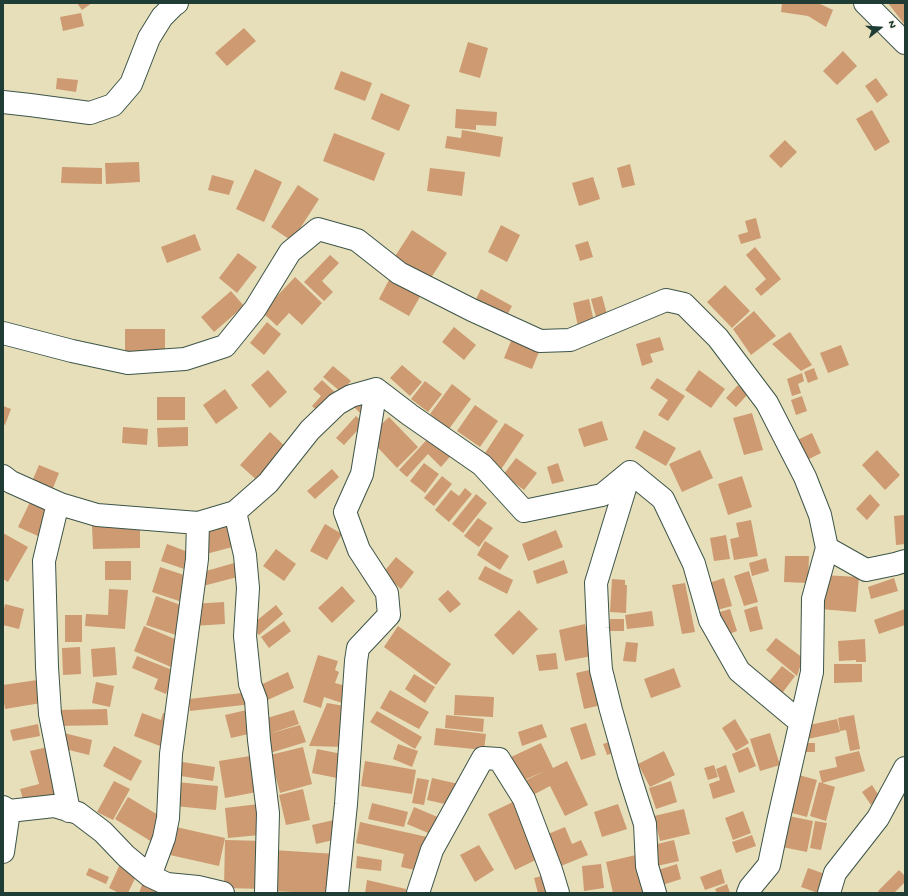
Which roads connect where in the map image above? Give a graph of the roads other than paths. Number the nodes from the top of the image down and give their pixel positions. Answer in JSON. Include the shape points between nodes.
{"nodes":[{"id":1,"x":178,"y":3,"type":"edge"},
{"id":2,"x":865,"y":3,"type":"edge"},
{"id":3,"x":905,"y":43,"type":"edge"},
{"id":4,"x":3,"y":102,"type":"edge"},
{"id":5,"x":3,"y":333,"type":"edge"},
{"id":6,"x":376,"y":389,"type":"junction"},
{"id":7,"x":630,"y":472,"type":"junction"},
{"id":8,"x":3,"y":476,"type":"edge"},
{"id":9,"x":58,"y":503,"type":"junction"},
{"id":10,"x":235,"y":512,"type":"junction"},
{"id":11,"x":198,"y":523,"type":"junction"},
{"id":12,"x":828,"y":548,"type":"junction"},
{"id":13,"x":905,"y":561,"type":"edge"},
{"id":14,"x":800,"y":722,"type":"junction"},
{"id":15,"x":905,"y":768,"type":"edge"},
{"id":16,"x":6,"y":809,"type":"edge"},
{"id":17,"x":68,"y":811,"type":"junction"},
{"id":18,"x":3,"y":852,"type":"edge"},
{"id":19,"x":150,"y":876,"type":"junction"},
{"id":20,"x":197,"y":890,"type":"edge"},
{"id":21,"x":223,"y":893,"type":"edge"},
{"id":22,"x":266,"y":893,"type":"edge"},
{"id":23,"x":337,"y":893,"type":"edge"},
{"id":24,"x":418,"y":893,"type":"edge"},
{"id":25,"x":558,"y":893,"type":"edge"},
{"id":26,"x":655,"y":893,"type":"edge"},
{"id":27,"x":748,"y":893,"type":"edge"},
{"id":28,"x":828,"y":893,"type":"edge"}],
"edges":[{"from":1,"to":4,"type":"street","via":[[162,17],[149,38],[132,84],[113,105],[90,113]]},
{"from":2,"to":3,"type":"street"},
{"from":5,"to":12,"type":"street","via":[[128,362],[185,359],[225,346],[255,309],[290,252],[318,229],[357,240],[399,273],[540,341],[570,340],[666,300],[684,304],[718,338],[767,402],[805,477],[820,515]]},
{"from":6,"to":7,"type":"street","via":[[482,465],[524,511],[602,495]]},
{"from":6,"to":10,"type":"street","via":[[351,396],[337,404],[310,430],[268,483]]},
{"from":6,"to":23,"type":"street","via":[[362,474],[345,512],[360,550],[387,593],[389,615],[358,648]]},
{"from":7,"to":14,"type":"street","via":[[663,499],[694,564],[710,620],[739,671]]},
{"from":7,"to":26,"type":"street","via":[[596,583],[598,628],[601,670],[645,824],[647,866]]},
{"from":8,"to":9,"type":"street"},
{"from":9,"to":11,"type":"street","via":[[97,515]]},
{"from":9,"to":17,"type":"street","via":[[44,561],[47,667],[50,714]]},
{"from":10,"to":11,"type":"street"},
{"from":10,"to":22,"type":"street","via":[[245,555],[248,588],[245,636],[250,684],[256,700],[268,813]]},
{"from":11,"to":19,"type":"street","via":[[197,559],[171,754],[168,818],[164,838]]},
{"from":12,"to":13,"type":"street","via":[[866,570]]},
{"from":12,"to":14,"type":"street","via":[[813,599],[812,672]]},
{"from":14,"to":27,"type":"street","via":[[770,865]]},
{"from":15,"to":28,"type":"street","via":[[878,818],[835,873]]},
{"from":16,"to":17,"type":"street","via":[[54,806]]},
{"from":16,"to":18,"type":"street"},
{"from":17,"to":19,"type":"street","via":[[78,813],[103,832]]},
{"from":19,"to":20,"type":"street","via":[[167,884]]},
{"from":20,"to":21,"type":"street"},
{"from":24,"to":25,"type":"street","via":[[432,850],[483,758],[499,759],[524,799]]}]}
